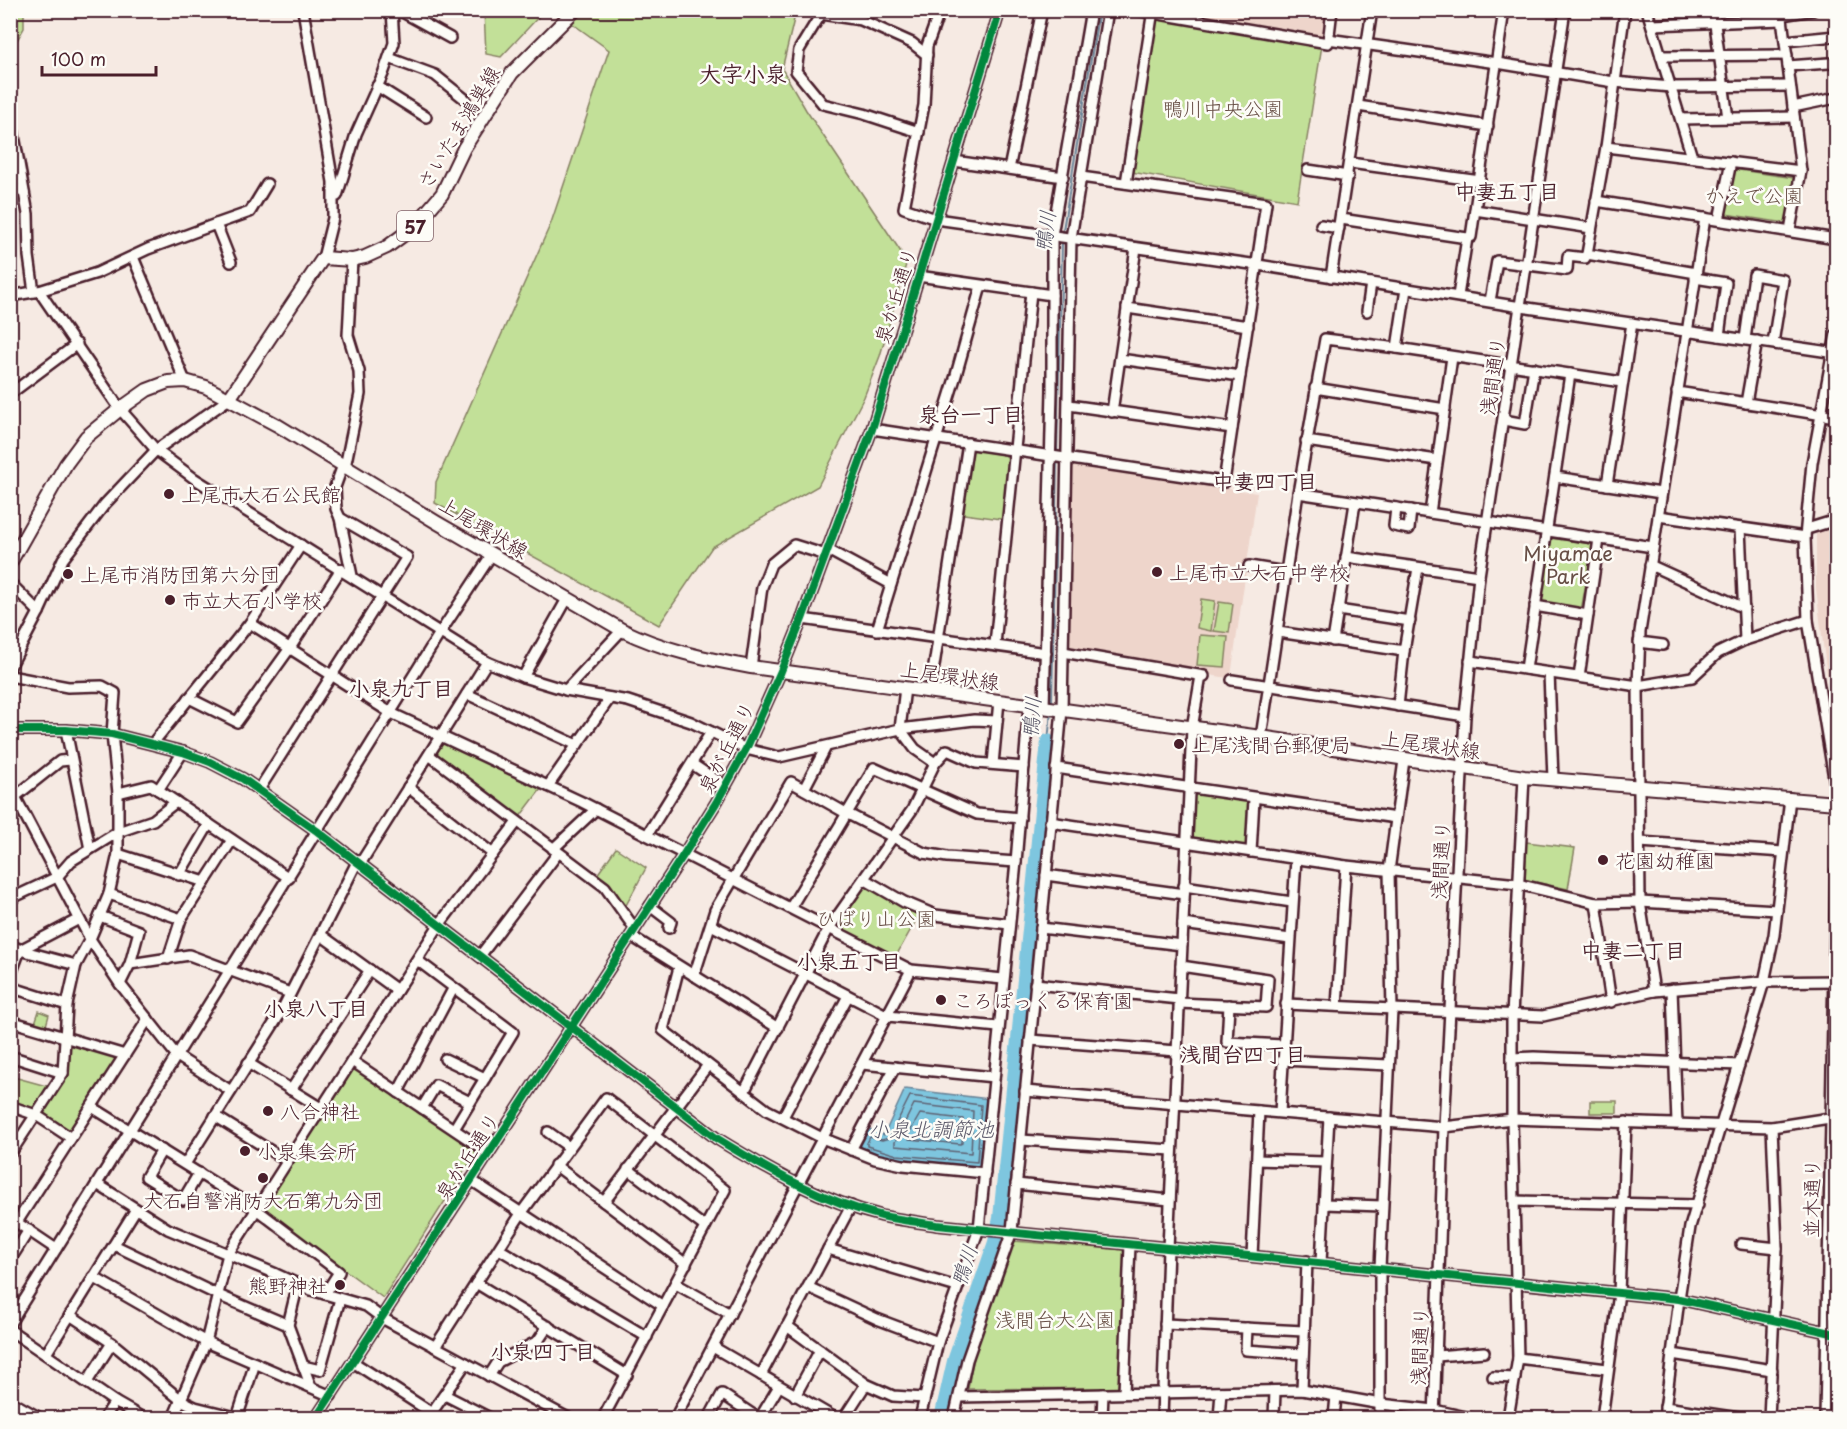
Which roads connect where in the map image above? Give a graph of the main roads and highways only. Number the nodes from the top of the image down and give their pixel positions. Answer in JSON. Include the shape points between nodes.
{"nodes":[{"id":1,"x":575,"y":10,"type":"edge"},
{"id":2,"x":229,"y":399,"type":"junction"},
{"id":3,"x":10,"y":563,"type":"edge"},
{"id":4,"x":1836,"y":803,"type":"edge"}],
"edges":[{"from":1,"to":2,"type":"main road","name":"さいたま鴻巣線","number":"57","via":[[512,72],[429,211],[400,239],[376,253],[352,260],[324,258]]},
{"from":2,"to":3,"type":"main road","name":"上尾環状線","via":[[197,383],[168,382],[147,390],[120,409],[86,437],[66,464]]},
{"from":2,"to":4,"type":"main road","name":"上尾環状線","via":[[621,630],[699,658],[1524,777]]}]}
